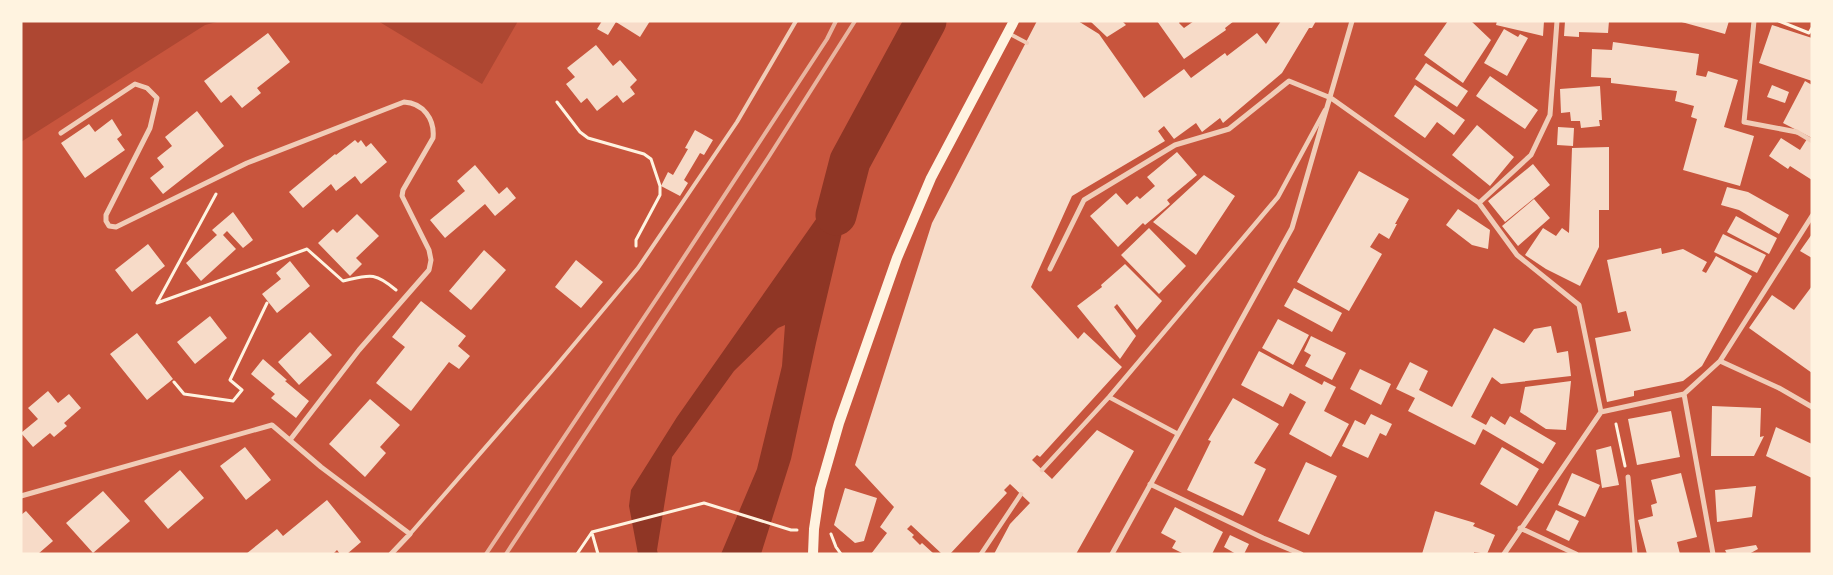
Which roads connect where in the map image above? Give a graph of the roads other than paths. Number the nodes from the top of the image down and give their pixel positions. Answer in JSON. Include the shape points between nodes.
{"nodes":[{"id":1,"x":1014,"y":21,"type":"edge"},
{"id":2,"x":1352,"y":21,"type":"edge"},
{"id":3,"x":1557,"y":21,"type":"edge"},
{"id":4,"x":1754,"y":21,"type":"edge"},
{"id":5,"x":794,"y":22,"type":"edge"},
{"id":6,"x":1008,"y":33,"type":"junction"},
{"id":7,"x":1027,"y":43,"type":"dead end"},
{"id":8,"x":1331,"y":98,"type":"junction"},
{"id":9,"x":1797,"y":132,"type":"joint"},
{"id":10,"x":61,"y":133,"type":"dead end"},
{"id":11,"x":1812,"y":141,"type":"edge"},
{"id":12,"x":1479,"y":203,"type":"junction"},
{"id":13,"x":1812,"y":216,"type":"edge"},
{"id":14,"x":1050,"y":269,"type":"dead end"},
{"id":15,"x":1720,"y":361,"type":"junction"},
{"id":16,"x":1684,"y":394,"type":"junction"},
{"id":17,"x":1109,"y":397,"type":"junction"},
{"id":18,"x":1812,"y":407,"type":"edge"},
{"id":19,"x":1601,"y":412,"type":"junction"},
{"id":20,"x":1178,"y":434,"type":"junction"},
{"id":21,"x":290,"y":440,"type":"junction"},
{"id":22,"x":1042,"y":470,"type":"dead end"},
{"id":23,"x":1628,"y":477,"type":"road end"},
{"id":24,"x":1150,"y":484,"type":"junction"},
{"id":25,"x":1021,"y":494,"type":"dead end"},
{"id":26,"x":21,"y":496,"type":"edge"},
{"id":27,"x":1520,"y":528,"type":"junction"},
{"id":28,"x":410,"y":534,"type":"junction"},
{"id":29,"x":390,"y":554,"type":"edge"},
{"id":30,"x":813,"y":554,"type":"edge"},
{"id":31,"x":981,"y":554,"type":"edge"},
{"id":32,"x":1112,"y":554,"type":"edge"},
{"id":33,"x":1301,"y":554,"type":"edge"},
{"id":34,"x":1504,"y":554,"type":"edge"},
{"id":35,"x":1576,"y":554,"type":"edge"},
{"id":36,"x":1635,"y":554,"type":"edge"},
{"id":37,"x":1714,"y":554,"type":"edge"}],
"edges":[{"from":1,"to":6,"type":"main road"},
{"from":2,"to":8,"type":"street"},
{"from":3,"to":12,"type":"street","via":[[1550,115],[1531,154]]},
{"from":4,"to":9,"type":"street","via":[[1744,122]]},
{"from":5,"to":28,"type":"lane","via":[[737,122],[638,268]]},
{"from":6,"to":7,"type":"lane"},
{"from":6,"to":30,"type":"main road","via":[[931,178],[896,258],[839,423],[820,489]]},
{"from":8,"to":12,"type":"street"},
{"from":8,"to":14,"type":"street","via":[[1289,81],[1229,129],[1175,145],[1084,200]]},
{"from":8,"to":17,"type":"street","via":[[1278,197]]},
{"from":8,"to":20,"type":"street","via":[[1292,228]]},
{"from":9,"to":11,"type":"street"},
{"from":10,"to":21,"type":"street","via":[[135,84],[148,88],[157,98],[150,128],[106,215],[109,226],[116,227],[247,163],[404,102],[420,106],[432,121],[434,138],[402,196],[429,250],[432,260],[429,270],[359,350]]},
{"from":12,"to":19,"type":"street","via":[[1517,256],[1579,305]]},
{"from":13,"to":15,"type":"street"},
{"from":15,"to":16,"type":"street"},
{"from":15,"to":18,"type":"street"},
{"from":16,"to":19,"type":"street"},
{"from":16,"to":37,"type":"street"},
{"from":17,"to":20,"type":"street"},
{"from":17,"to":22,"type":"street"},
{"from":19,"to":27,"type":"street"},
{"from":20,"to":24,"type":"street"},
{"from":21,"to":26,"type":"street","via":[[272,425]]},
{"from":21,"to":28,"type":"street"},
{"from":23,"to":36,"type":"street"},
{"from":24,"to":32,"type":"street"},
{"from":24,"to":33,"type":"street"},
{"from":25,"to":31,"type":"street"},
{"from":27,"to":34,"type":"street"},
{"from":27,"to":35,"type":"street"},
{"from":28,"to":29,"type":"street"}]}
